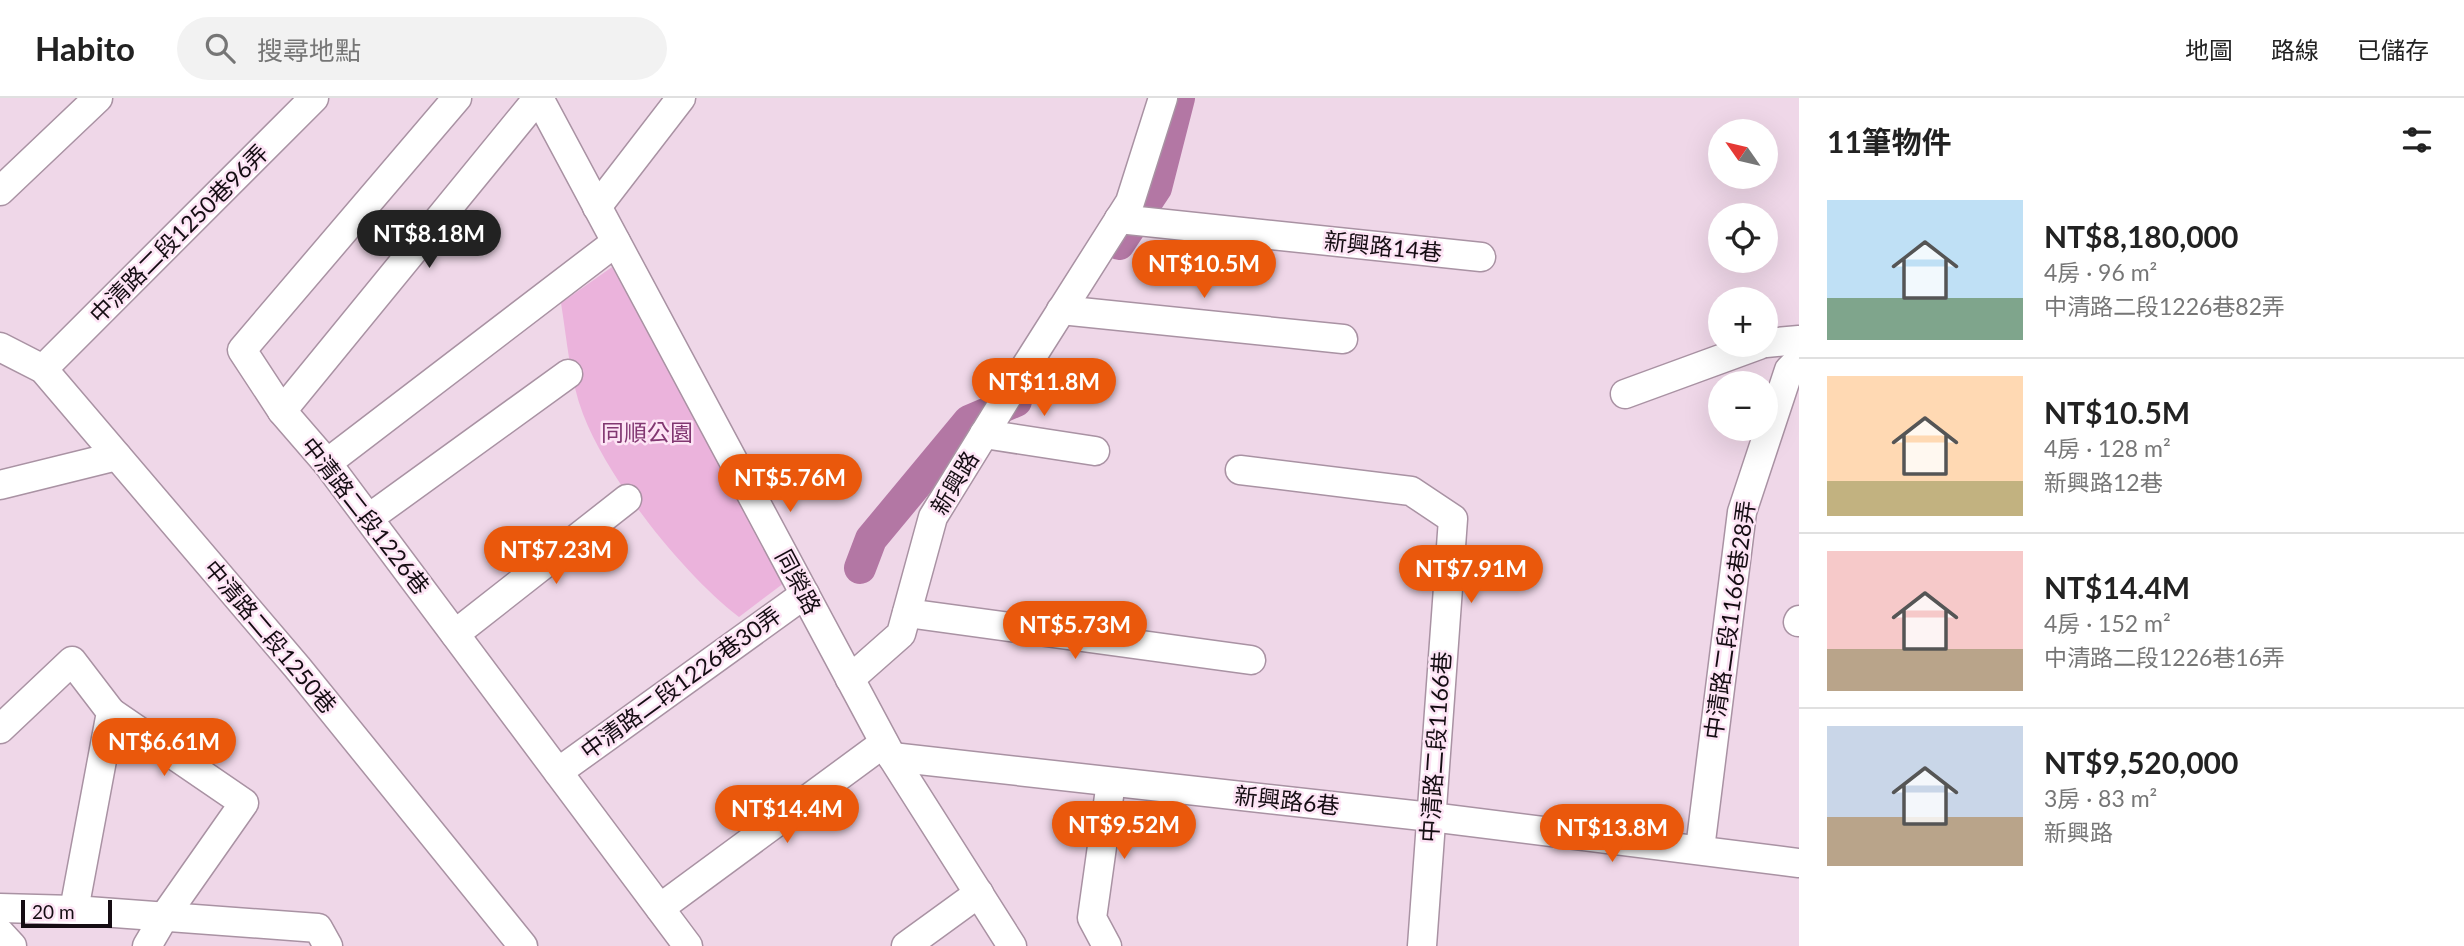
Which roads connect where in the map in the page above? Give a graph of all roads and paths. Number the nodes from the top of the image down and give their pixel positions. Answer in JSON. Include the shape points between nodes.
{"nodes":[{"id":1,"x":98,"y":98,"type":"edge"},
{"id":2,"x":314,"y":98,"type":"edge"},
{"id":3,"x":457,"y":98,"type":"edge"},
{"id":4,"x":538,"y":98,"type":"edge"},
{"id":5,"x":681,"y":98,"type":"edge"},
{"id":6,"x":1163,"y":98,"type":"edge"},
{"id":7,"x":0,"y":191,"type":"edge"},
{"id":8,"x":597,"y":206,"type":"junction"},
{"id":9,"x":1119,"y":219,"type":"junction"},
{"id":10,"x":617,"y":242,"type":"junction"},
{"id":11,"x":1480,"y":257,"type":"dead end"},
{"id":12,"x":1061,"y":310,"type":"junction"},
{"id":13,"x":1343,"y":338,"type":"dead end"},
{"id":14,"x":1799,"y":340,"type":"edge"},
{"id":15,"x":1778,"y":342,"type":"edge"},
{"id":16,"x":0,"y":347,"type":"edge"},
{"id":17,"x":1726,"y":357,"type":"edge"},
{"id":18,"x":1799,"y":360,"type":"edge"},
{"id":19,"x":43,"y":369,"type":"junction"},
{"id":20,"x":568,"y":374,"type":"dead end"},
{"id":21,"x":1625,"y":394,"type":"dead end"},
{"id":22,"x":282,"y":411,"type":"junction"},
{"id":23,"x":984,"y":434,"type":"junction"},
{"id":24,"x":1095,"y":451,"type":"dead end"},
{"id":25,"x":117,"y":456,"type":"junction"},
{"id":26,"x":327,"y":463,"type":"junction"},
{"id":27,"x":1240,"y":470,"type":"dead end"},
{"id":28,"x":0,"y":485,"type":"edge"},
{"id":29,"x":627,"y":499,"type":"dead end"},
{"id":30,"x":369,"y":518,"type":"junction"},
{"id":31,"x":804,"y":594,"type":"junction"},
{"id":32,"x":907,"y":613,"type":"junction"},
{"id":33,"x":455,"y":634,"type":"junction"},
{"id":34,"x":1251,"y":660,"type":"dead end"},
{"id":35,"x":850,"y":679,"type":"junction"},
{"id":36,"x":111,"y":712,"type":"junction"},
{"id":37,"x":0,"y":729,"type":"edge"},
{"id":38,"x":888,"y":750,"type":"junction"},
{"id":39,"x":558,"y":772,"type":"junction"},
{"id":40,"x":1111,"y":782,"type":"junction"},
{"id":41,"x":1431,"y":817,"type":"junction"},
{"id":42,"x":1700,"y":849,"type":"junction"},
{"id":43,"x":1799,"y":863,"type":"edge"},
{"id":44,"x":979,"y":893,"type":"junction"},
{"id":45,"x":0,"y":908,"type":"edge"},
{"id":46,"x":660,"y":908,"type":"junction"},
{"id":47,"x":74,"y":910,"type":"junction"},
{"id":48,"x":164,"y":917,"type":"junction"},
{"id":49,"x":0,"y":933,"type":"edge"},
{"id":50,"x":12,"y":946,"type":"edge"},
{"id":51,"x":146,"y":946,"type":"edge"},
{"id":52,"x":328,"y":946,"type":"edge"},
{"id":53,"x":523,"y":946,"type":"edge"},
{"id":54,"x":688,"y":946,"type":"edge"},
{"id":55,"x":906,"y":946,"type":"edge"},
{"id":56,"x":1013,"y":946,"type":"edge"},
{"id":57,"x":1107,"y":946,"type":"edge"},
{"id":58,"x":1422,"y":946,"type":"edge"}],
"edges":[{"from":1,"to":7,"type":"street"},
{"from":2,"to":19,"type":"street","name":"中清路二段1250巷96弄"},
{"from":3,"to":22,"type":"street","name":"中清路二段1226巷","via":[[242,350]]},
{"from":4,"to":8,"type":"street","name":"同榮路"},
{"from":4,"to":22,"type":"street"},
{"from":5,"to":8,"type":"street"},
{"from":6,"to":9,"type":"street","name":"新興路","via":[[1130,202]]},
{"from":8,"to":10,"type":"street","name":"同榮路"},
{"from":9,"to":11,"type":"street","name":"新興路14巷"},
{"from":9,"to":12,"type":"street","name":"新興路"},
{"from":10,"to":26,"type":"street"},
{"from":10,"to":31,"type":"street","name":"同榮路"},
{"from":12,"to":13,"type":"street"},
{"from":12,"to":23,"type":"street","name":"新興路"},
{"from":14,"to":15,"type":"street"},
{"from":16,"to":19,"type":"street","name":"中清路二段1250巷"},
{"from":17,"to":21,"type":"street"},
{"from":18,"to":42,"type":"street","name":"中清路二段1166巷28弄","via":[[1789,370],[1742,512]]},
{"from":19,"to":25,"type":"street","name":"中清路二段1250巷"},
{"from":20,"to":30,"type":"street"},
{"from":22,"to":26,"type":"street","name":"中清路二段1226巷"},
{"from":23,"to":24,"type":"street"},
{"from":23,"to":32,"type":"street","name":"新興路","via":[[933,517]]},
{"from":25,"to":28,"type":"street"},
{"from":25,"to":53,"type":"street","name":"中清路二段1250巷","via":[[297,667]]},
{"from":26,"to":30,"type":"street","name":"中清路二段1226巷"},
{"from":27,"to":41,"type":"street","name":"中清路二段1166巷","via":[[1412,491],[1453,519]]},
{"from":29,"to":33,"type":"street"},
{"from":30,"to":33,"type":"street","name":"中清路二段1226巷"},
{"from":31,"to":35,"type":"street","name":"同榮路"},
{"from":31,"to":39,"type":"street","name":"中清路二段1226巷30弄"},
{"from":32,"to":34,"type":"street"},
{"from":32,"to":35,"type":"street","name":"新興路","via":[[901,634]]},
{"from":33,"to":39,"type":"street","name":"中清路二段1226巷"},
{"from":35,"to":38,"type":"street","name":"同榮路"},
{"from":36,"to":37,"type":"street","via":[[72,661]]},
{"from":36,"to":47,"type":"street"},
{"from":36,"to":48,"type":"street","via":[[244,803]]},
{"from":38,"to":40,"type":"street","name":"新興路6巷"},
{"from":38,"to":44,"type":"street","name":"同榮路"},
{"from":38,"to":46,"type":"street"},
{"from":39,"to":46,"type":"street","name":"中清路二段1226巷"},
{"from":40,"to":41,"type":"street","name":"新興路6巷"},
{"from":40,"to":57,"type":"street","via":[[1091,918]]},
{"from":41,"to":42,"type":"street"},
{"from":41,"to":58,"type":"street","name":"中清路二段1166巷"},
{"from":42,"to":43,"type":"street"},
{"from":44,"to":55,"type":"street"},
{"from":44,"to":56,"type":"street","name":"同榮路"},
{"from":45,"to":47,"type":"street"},
{"from":46,"to":54,"type":"street","name":"中清路二段1226巷"},
{"from":47,"to":48,"type":"street"},
{"from":48,"to":51,"type":"street"},
{"from":48,"to":52,"type":"street","via":[[318,928]]},
{"from":49,"to":50,"type":"street"}]}
